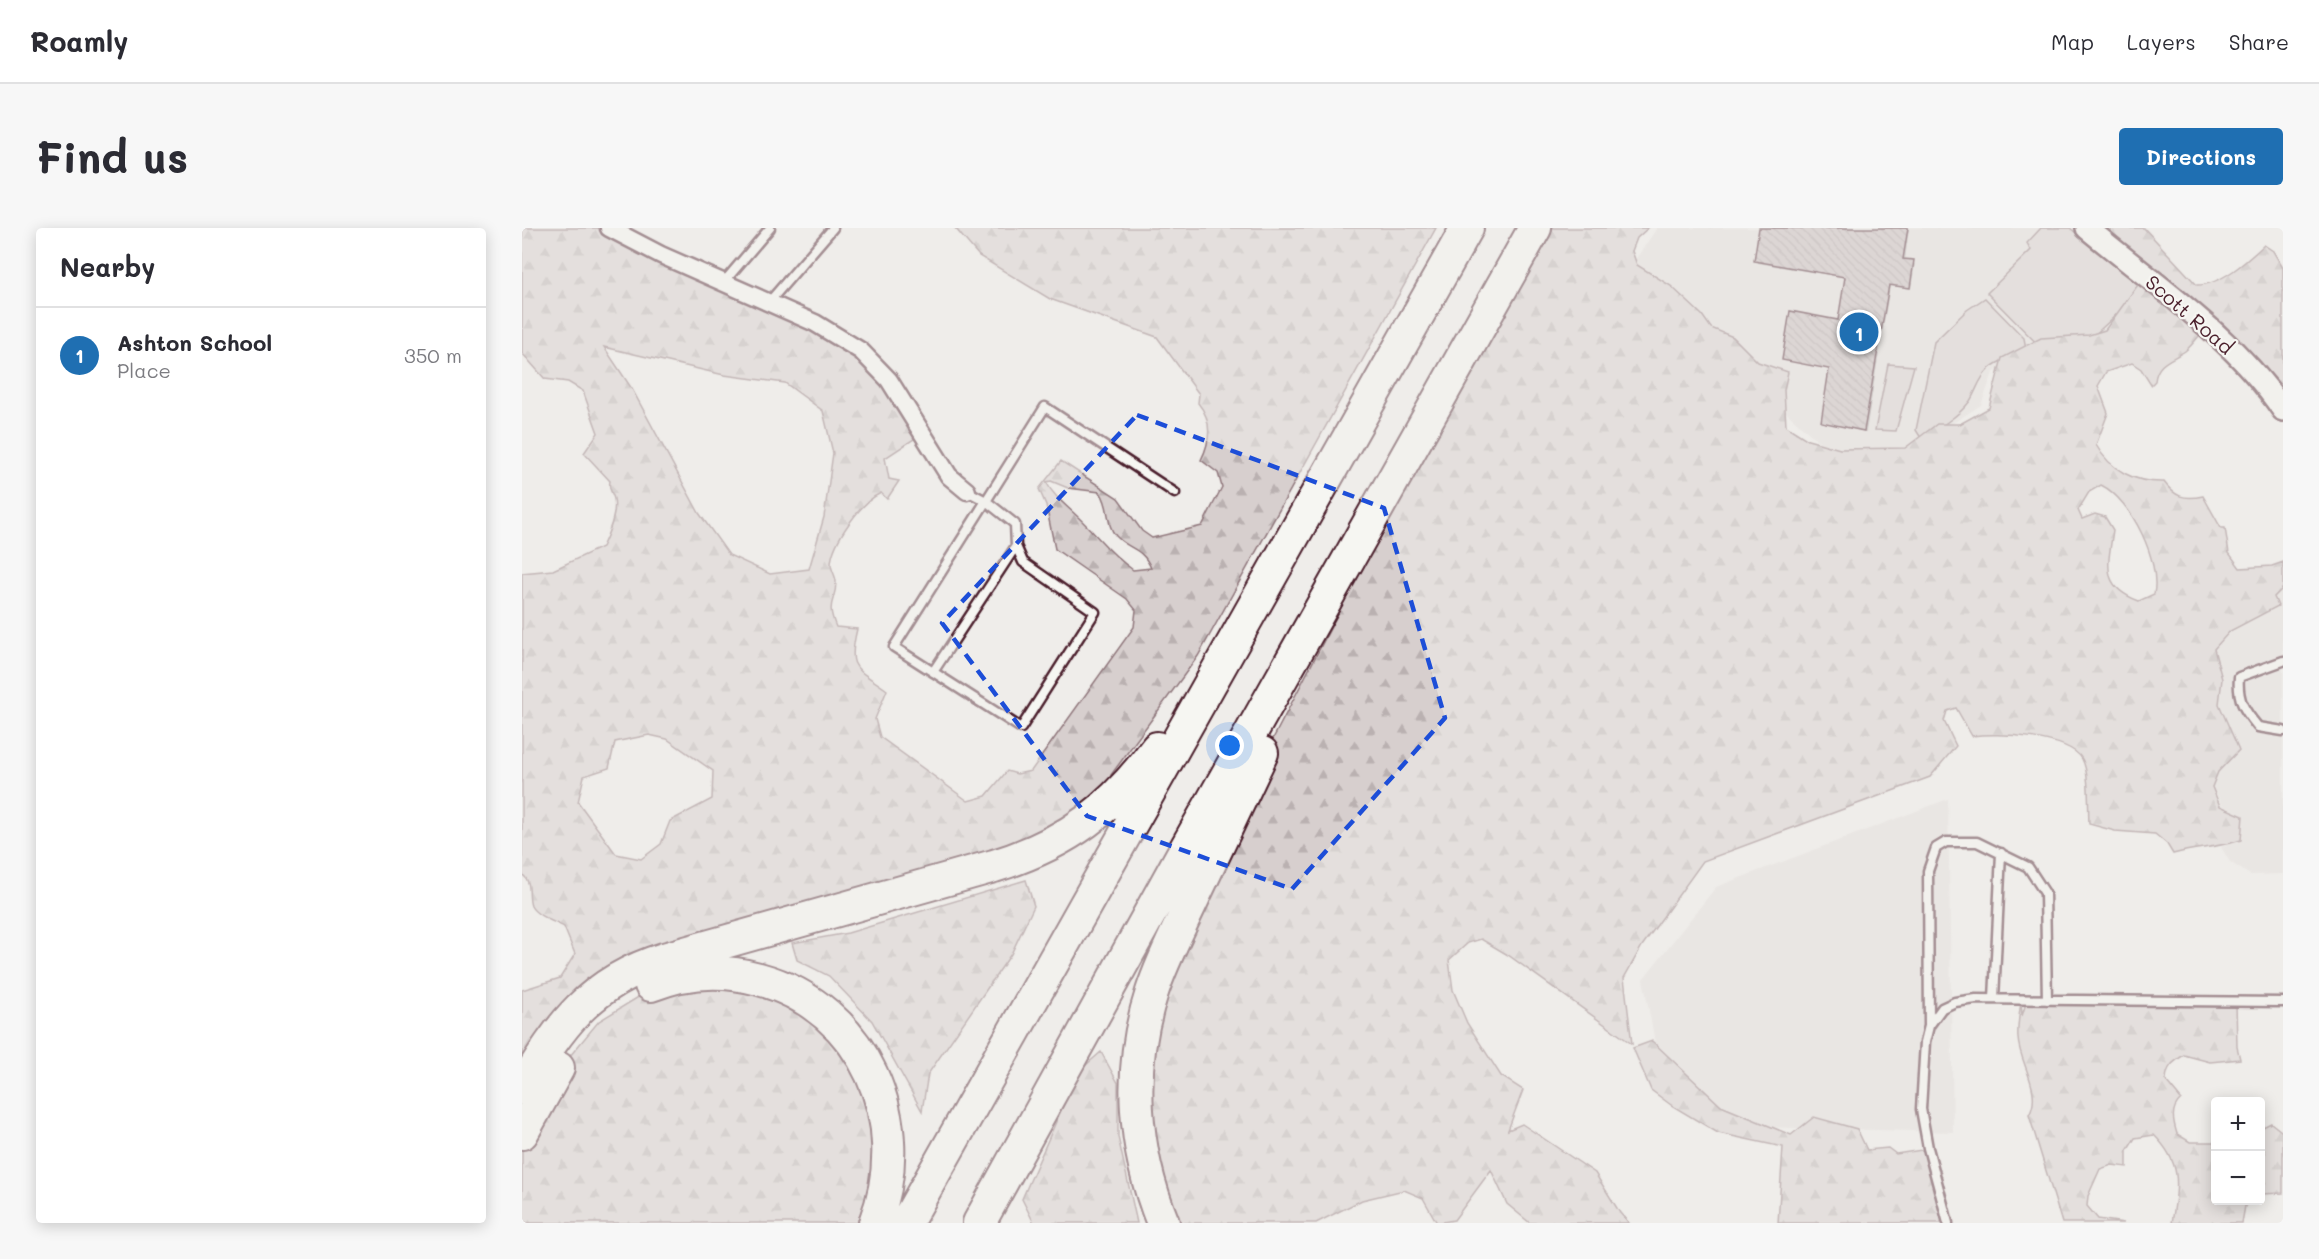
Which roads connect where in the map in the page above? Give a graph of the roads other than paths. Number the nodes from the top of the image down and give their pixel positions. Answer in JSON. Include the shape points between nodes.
{"nodes":[{"id":1,"x":609,"y":228,"type":"edge"},
{"id":2,"x":770,"y":228,"type":"edge"},
{"id":3,"x":833,"y":228,"type":"edge"},
{"id":4,"x":1467,"y":228,"type":"edge"},
{"id":5,"x":1535,"y":228,"type":"edge"},
{"id":6,"x":2087,"y":228,"type":"edge"},
{"id":7,"x":724,"y":282,"type":"junction"},
{"id":8,"x":769,"y":302,"type":"junction"},
{"id":9,"x":2283,"y":410,"type":"edge"},
{"id":10,"x":967,"y":491,"type":"joint"},
{"id":11,"x":1175,"y":493,"type":"dead end"},
{"id":12,"x":986,"y":501,"type":"junction"},
{"id":13,"x":1016,"y":546,"type":"junction"},
{"id":14,"x":1332,"y":590,"type":"junction"},
{"id":15,"x":1240,"y":633,"type":"junction"},
{"id":16,"x":2283,"y":661,"type":"edge"},
{"id":17,"x":933,"y":672,"type":"junction"},
{"id":18,"x":2283,"y":731,"type":"edge"},
{"id":19,"x":2001,"y":853,"type":"junction"},
{"id":20,"x":1994,"y":999,"type":"junction"},
{"id":21,"x":2047,"y":1000,"type":"junction"},
{"id":22,"x":2283,"y":1002,"type":"edge"},
{"id":23,"x":1929,"y":1026,"type":"junction"},
{"id":24,"x":522,"y":1089,"type":"edge"},
{"id":25,"x":522,"y":1133,"type":"edge"},
{"id":26,"x":875,"y":1223,"type":"edge"},
{"id":27,"x":906,"y":1223,"type":"edge"},
{"id":28,"x":979,"y":1223,"type":"edge"},
{"id":29,"x":1163,"y":1223,"type":"edge"},
{"id":30,"x":1948,"y":1223,"type":"edge"}],
"edges":[{"from":1,"to":7,"type":"street"},
{"from":2,"to":7,"type":"lane"},
{"from":3,"to":8,"type":"lane"},
{"from":4,"to":15,"type":"highway"},
{"from":5,"to":14,"type":"highway"},
{"from":6,"to":9,"type":"street","name":"Scott Road","via":[[2187,308],[2255,372]]},
{"from":7,"to":8,"type":"street"},
{"from":8,"to":10,"type":"street","via":[[815,323],[861,351],[889,380],[949,476]]},
{"from":10,"to":12,"type":"lane"},
{"from":11,"to":12,"type":"lane","via":[[1045,407]]},
{"from":12,"to":13,"type":"lane","via":[[1015,524]]},
{"from":12,"to":17,"type":"lane","via":[[894,647]]},
{"from":13,"to":17,"type":"lane"},
{"from":13,"to":17,"type":"lane","via":[[1023,562],[1095,612],[1021,728]]},
{"from":14,"to":28,"type":"highway"},
{"from":14,"to":29,"type":"highway","via":[[1262,753],[1168,952],[1146,1012],[1139,1050],[1137,1116],[1147,1176]]},
{"from":15,"to":24,"type":"highway","via":[[1135,777],[1075,831],[1012,860],[632,970],[591,996],[566,1020]]},
{"from":15,"to":27,"type":"highway"},
{"from":16,"to":18,"type":"lane","via":[[2239,677],[2238,693],[2243,709],[2258,727]]},
{"from":19,"to":20,"type":"lane"},
{"from":19,"to":21,"type":"lane","via":[[2028,867],[2045,893]]},
{"from":19,"to":23,"type":"lane","via":[[1977,842],[1946,842],[1936,848],[1928,872]]},
{"from":20,"to":21,"type":"lane"},
{"from":20,"to":23,"type":"lane","via":[[1955,1002],[1936,1012]]},
{"from":21,"to":22,"type":"lane"},
{"from":23,"to":30,"type":"lane","via":[[1921,1109]]},
{"from":25,"to":26,"type":"highway","via":[[574,1044],[616,1002],[657,982],[687,974],[753,977],[787,989],[819,1008],[846,1032],[867,1063],[881,1094],[889,1137],[888,1176]]}]}
